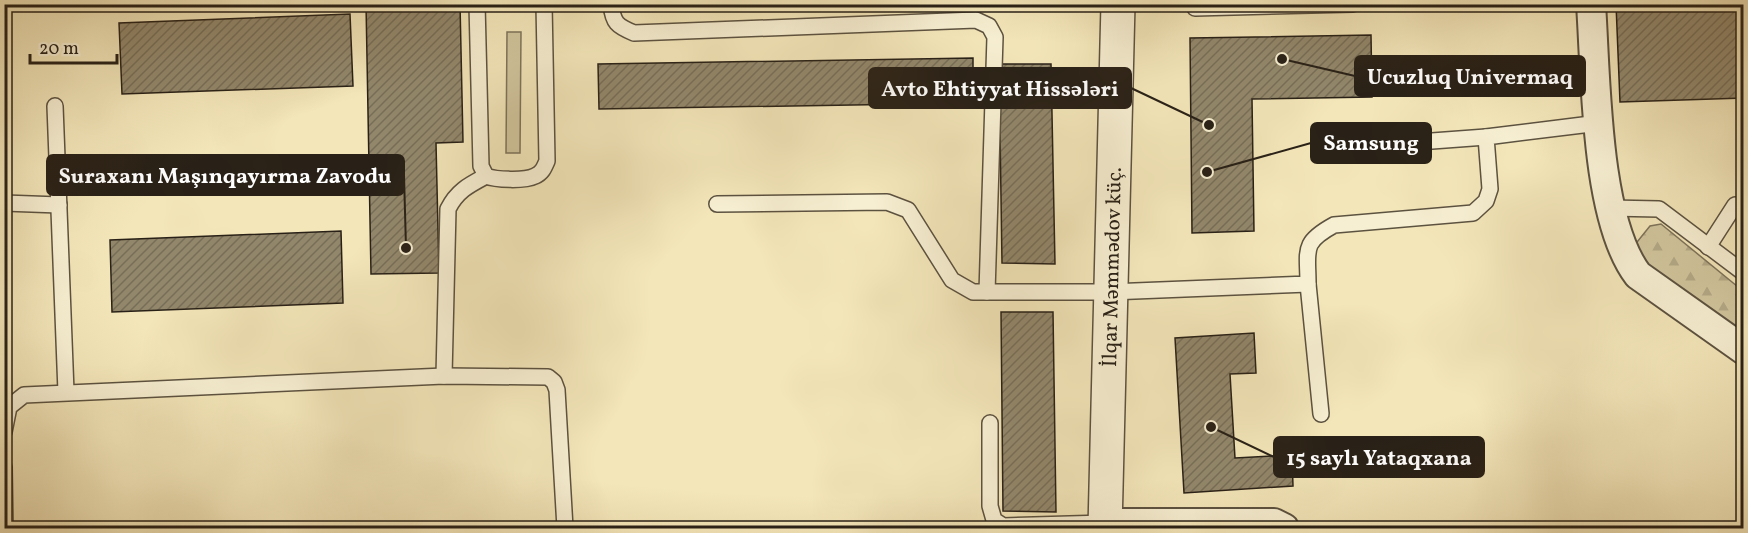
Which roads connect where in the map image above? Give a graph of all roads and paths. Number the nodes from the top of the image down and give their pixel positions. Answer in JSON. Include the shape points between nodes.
{"nodes":[{"id":1,"x":477,"y":4,"type":"edge"},
{"id":2,"x":543,"y":4,"type":"edge"},
{"id":3,"x":611,"y":4,"type":"edge"},
{"id":4,"x":1118,"y":4,"type":"edge"},
{"id":5,"x":1353,"y":4,"type":"edge"},
{"id":6,"x":1592,"y":4,"type":"edge"},
{"id":7,"x":1195,"y":8,"type":"dead end"},
{"id":8,"x":55,"y":106,"type":"dead end"},
{"id":9,"x":1599,"y":123,"type":"junction"},
{"id":10,"x":1486,"y":137,"type":"junction"},
{"id":11,"x":1432,"y":141,"type":"dead end"},
{"id":12,"x":486,"y":176,"type":"junction"},
{"id":13,"x":4,"y":203,"type":"edge"},
{"id":14,"x":717,"y":204,"type":"dead end"},
{"id":15,"x":59,"y":205,"type":"junction"},
{"id":16,"x":1735,"y":205,"type":"dead end"},
{"id":17,"x":1610,"y":208,"type":"junction"},
{"id":18,"x":1708,"y":247,"type":"junction"},
{"id":19,"x":1743,"y":273,"type":"edge"},
{"id":20,"x":1308,"y":284,"type":"junction"},
{"id":21,"x":987,"y":292,"type":"junction"},
{"id":22,"x":1110,"y":292,"type":"junction"},
{"id":23,"x":1743,"y":350,"type":"edge"},
{"id":24,"x":444,"y":376,"type":"junction"},
{"id":25,"x":66,"y":392,"type":"junction"},
{"id":26,"x":1321,"y":414,"type":"dead end"},
{"id":27,"x":990,"y":423,"type":"dead end"},
{"id":28,"x":4,"y":432,"type":"edge"},
{"id":29,"x":4,"y":467,"type":"edge"},
{"id":30,"x":1105,"y":525,"type":"edge"},
{"id":31,"x":5,"y":528,"type":"edge"},
{"id":32,"x":565,"y":528,"type":"edge"},
{"id":33,"x":1284,"y":528,"type":"edge"}],
"edges":[{"from":1,"to":12,"type":"lane","via":[[481,166]]},
{"from":2,"to":12,"type":"lane","via":[[547,161],[533,177]]},
{"from":3,"to":21,"type":"lane","via":[[613,18],[620,28],[634,33],[976,20],[989,26],[995,37]]},
{"from":4,"to":22,"type":"street","name":"İlqar Məmmədov küç."},
{"from":5,"to":7,"type":"lane"},
{"from":6,"to":9,"type":"street"},
{"from":8,"to":15,"type":"lane"},
{"from":9,"to":10,"type":"lane"},
{"from":9,"to":17,"type":"street"},
{"from":10,"to":11,"type":"lane"},
{"from":10,"to":20,"type":"lane","via":[[1490,189],[1486,201],[1473,213],[1334,225],[1317,234],[1308,247]]},
{"from":12,"to":24,"type":"lane","via":[[463,189],[448,209]]},
{"from":13,"to":15,"type":"lane"},
{"from":14,"to":21,"type":"lane","via":[[887,202],[908,210],[952,279],[973,292]]},
{"from":15,"to":25,"type":"lane"},
{"from":16,"to":18,"type":"lane"},
{"from":17,"to":18,"type":"lane","via":[[1659,209]]},
{"from":17,"to":23,"type":"street","via":[[1627,262],[1638,275]]},
{"from":18,"to":19,"type":"lane"},
{"from":20,"to":22,"type":"lane"},
{"from":20,"to":26,"type":"lane"},
{"from":21,"to":22,"type":"lane"},
{"from":22,"to":30,"type":"street","name":"İlqar Məmmədov küç."},
{"from":24,"to":25,"type":"lane"},
{"from":24,"to":32,"type":"lane","via":[[542,376],[554,382]]},
{"from":25,"to":28,"type":"lane","via":[[24,395],[9,407]]},
{"from":27,"to":30,"type":"lane","via":[[990,506],[994,520],[1003,526]]},
{"from":29,"to":31,"type":"lane"},
{"from":30,"to":33,"type":"street","via":[[1274,523]]}]}
